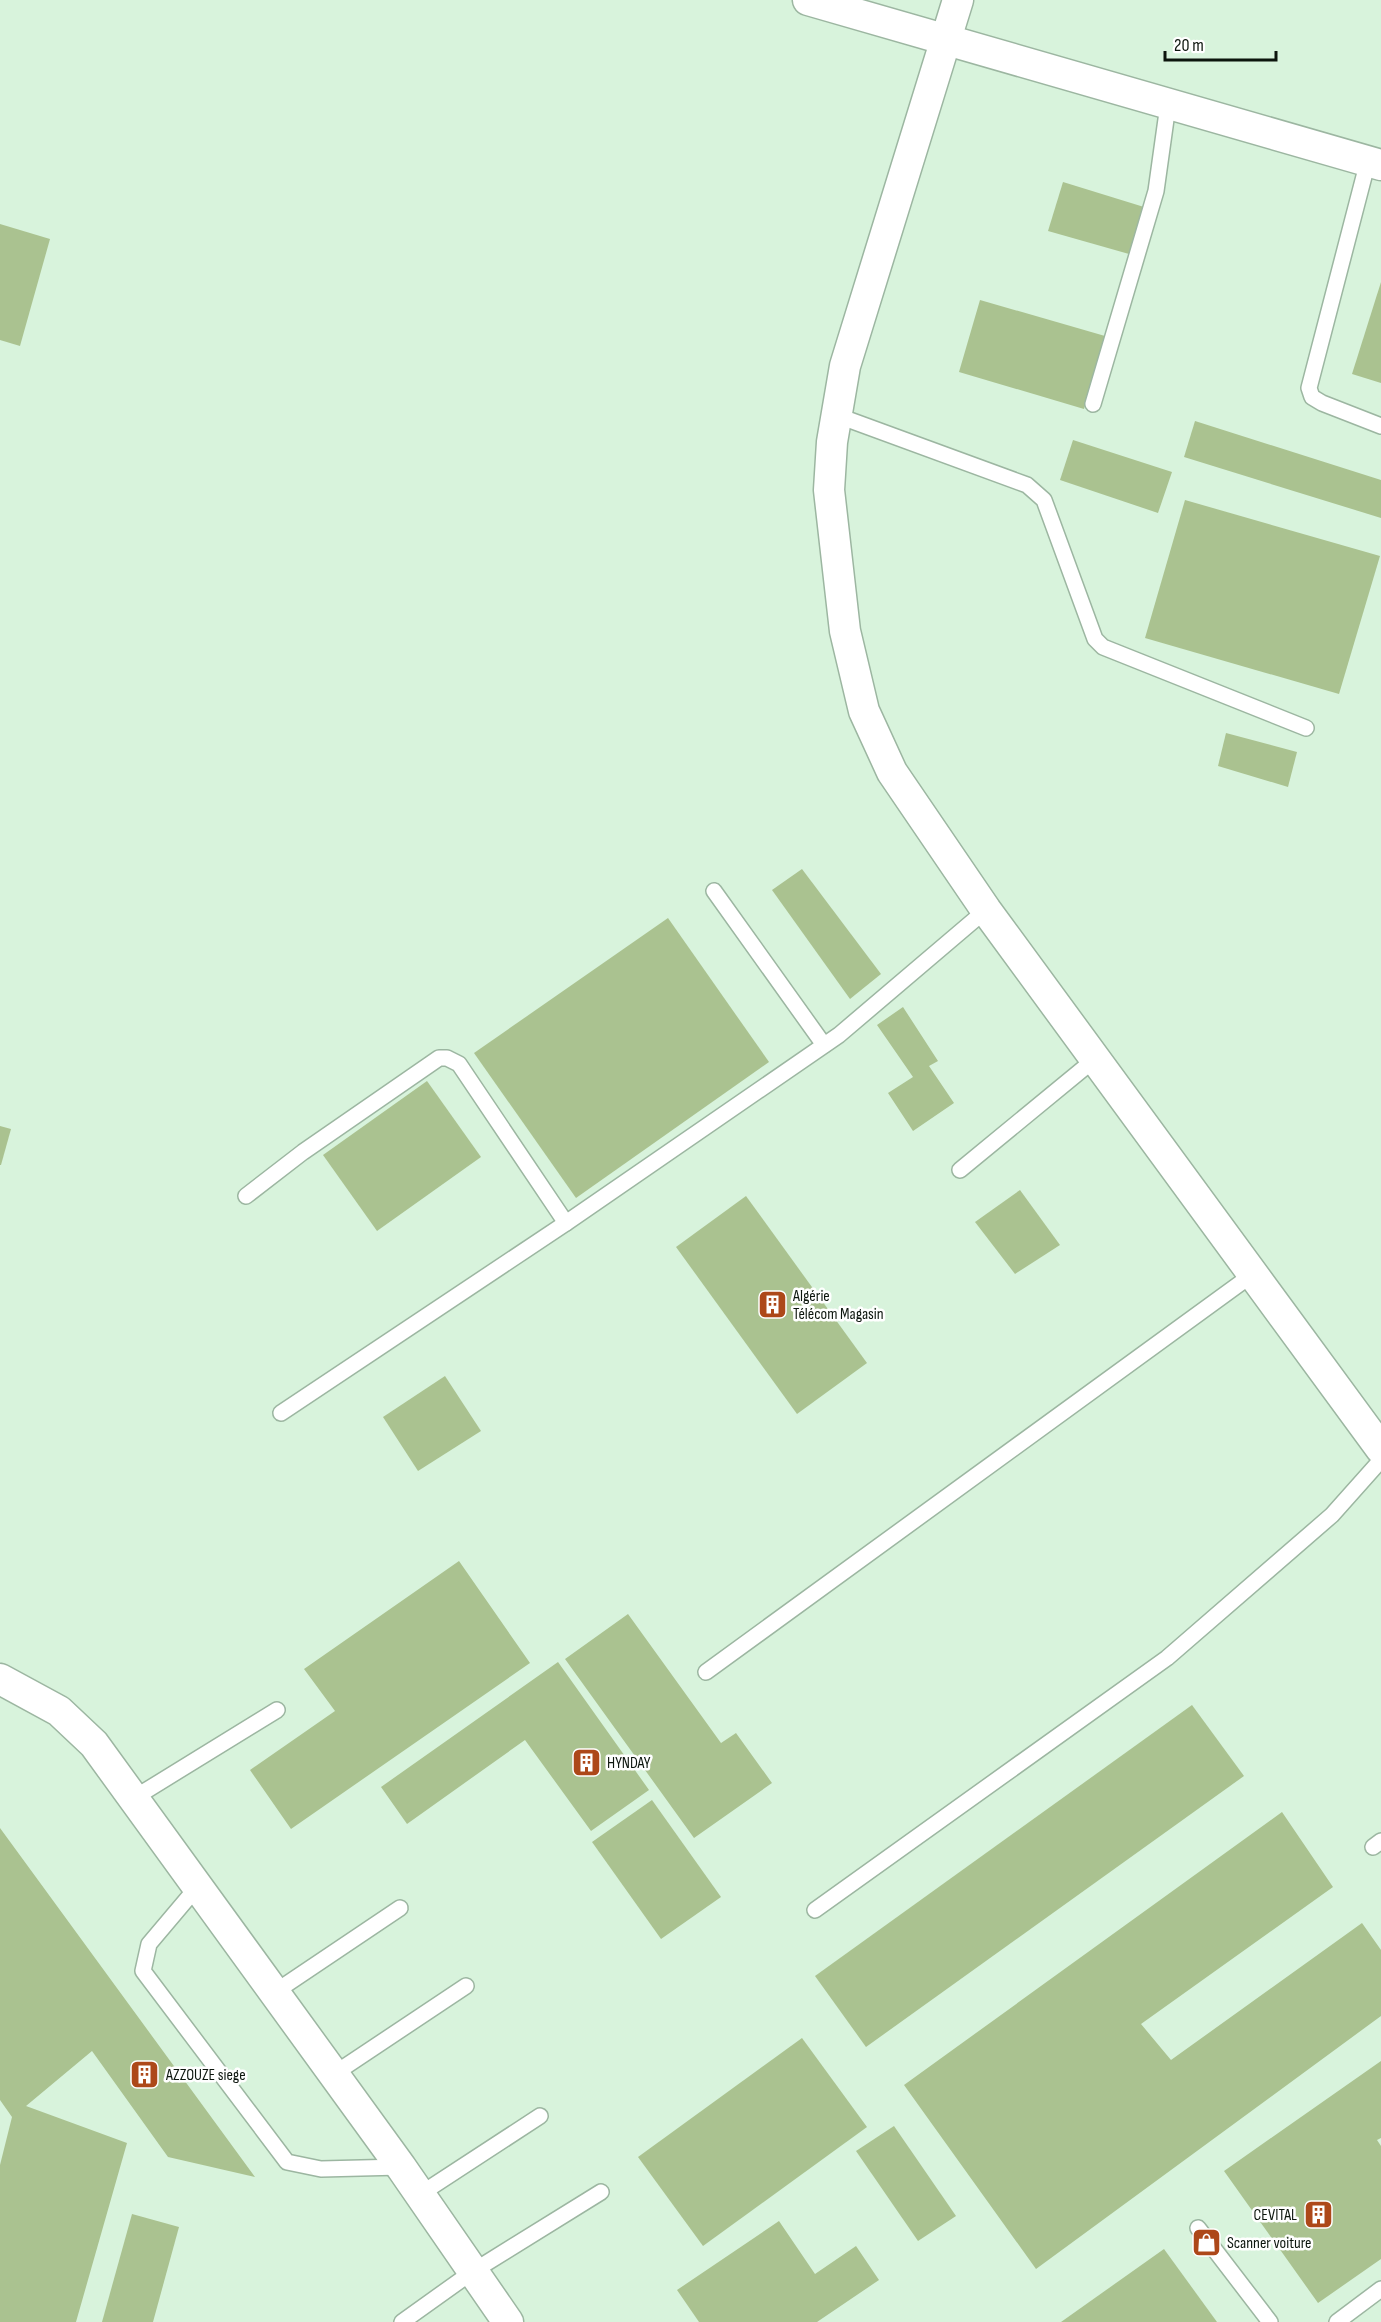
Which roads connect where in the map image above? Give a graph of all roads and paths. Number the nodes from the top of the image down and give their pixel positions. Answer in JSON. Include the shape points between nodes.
{"nodes":[{"id":1,"x":808,"y":0,"type":"edge"},
{"id":2,"x":958,"y":0,"type":"edge"},
{"id":3,"x":946,"y":40,"type":"junction"},
{"id":4,"x":1168,"y":105,"type":"junction"},
{"id":5,"x":1374,"y":163,"type":"edge"},
{"id":6,"x":1093,"y":404,"type":"dead end"},
{"id":7,"x":836,"y":415,"type":"junction"},
{"id":8,"x":1381,"y":426,"type":"edge"},
{"id":9,"x":1306,"y":728,"type":"dead end"},
{"id":10,"x":714,"y":891,"type":"dead end"},
{"id":11,"x":986,"y":910,"type":"junction"},
{"id":12,"x":824,"y":1045,"type":"junction"},
{"id":13,"x":1095,"y":1059,"type":"junction"},
{"id":14,"x":960,"y":1170,"type":"dead end"},
{"id":15,"x":246,"y":1196,"type":"dead end"},
{"id":16,"x":566,"y":1223,"type":"junction"},
{"id":17,"x":1253,"y":1274,"type":"junction"},
{"id":18,"x":281,"y":1413,"type":"dead end"},
{"id":19,"x":1381,"y":1449,"type":"edge"},
{"id":20,"x":1381,"y":1460,"type":"edge"},
{"id":21,"x":706,"y":1672,"type":"dead end"},
{"id":22,"x":0,"y":1679,"type":"edge"},
{"id":23,"x":277,"y":1710,"type":"dead end"},
{"id":24,"x":134,"y":1798,"type":"junction"},
{"id":25,"x":198,"y":1886,"type":"junction"},
{"id":26,"x":400,"y":1908,"type":"dead end"},
{"id":27,"x":815,"y":1910,"type":"dead end"},
{"id":28,"x":466,"y":1986,"type":"dead end"},
{"id":29,"x":275,"y":1992,"type":"junction"},
{"id":30,"x":334,"y":2074,"type":"junction"},
{"id":31,"x":540,"y":2116,"type":"dead end"},
{"id":32,"x":401,"y":2167,"type":"junction"},
{"id":33,"x":601,"y":2192,"type":"dead end"},
{"id":34,"x":419,"y":2195,"type":"junction"},
{"id":35,"x":1198,"y":2228,"type":"dead end"},
{"id":36,"x":472,"y":2272,"type":"junction"},
{"id":37,"x":1381,"y":2289,"type":"edge"},
{"id":38,"x":402,"y":2322,"type":"edge"},
{"id":39,"x":508,"y":2322,"type":"edge"},
{"id":40,"x":1270,"y":2322,"type":"edge"},
{"id":41,"x":1337,"y":2322,"type":"edge"}],
"edges":[{"from":1,"to":3,"type":"street"},
{"from":2,"to":3,"type":"street"},
{"from":3,"to":4,"type":"street"},
{"from":3,"to":7,"type":"street","via":[[845,366]]},
{"from":4,"to":5,"type":"street"},
{"from":4,"to":6,"type":"lane","via":[[1156,191]]},
{"from":5,"to":8,"type":"lane","via":[[1309,388],[1312,397],[1322,403]]},
{"from":7,"to":9,"type":"lane","via":[[1027,485],[1044,500],[1095,639],[1103,647]]},
{"from":7,"to":11,"type":"street","via":[[829,490],[845,631],[864,711],[892,772]]},
{"from":10,"to":12,"type":"lane"},
{"from":11,"to":12,"type":"lane"},
{"from":11,"to":13,"type":"street"},
{"from":12,"to":16,"type":"lane"},
{"from":13,"to":14,"type":"lane"},
{"from":13,"to":17,"type":"street"},
{"from":15,"to":16,"type":"lane","via":[[439,1058],[447,1058],[459,1064]]},
{"from":16,"to":18,"type":"lane"},
{"from":17,"to":19,"type":"street"},
{"from":17,"to":21,"type":"lane"},
{"from":20,"to":27,"type":"lane","via":[[1332,1515],[1167,1658]]},
{"from":22,"to":24,"type":"street","via":[[59,1712],[94,1744]]},
{"from":23,"to":24,"type":"lane"},
{"from":24,"to":25,"type":"street"},
{"from":25,"to":29,"type":"street"},
{"from":25,"to":32,"type":"lane","via":[[149,1944],[143,1971],[287,2162],[321,2169]]},
{"from":26,"to":29,"type":"lane"},
{"from":28,"to":30,"type":"lane"},
{"from":29,"to":30,"type":"street"},
{"from":30,"to":32,"type":"street"},
{"from":31,"to":34,"type":"lane"},
{"from":32,"to":34,"type":"street"},
{"from":33,"to":36,"type":"lane"},
{"from":34,"to":36,"type":"street"},
{"from":35,"to":40,"type":"lane"},
{"from":36,"to":38,"type":"lane"},
{"from":36,"to":39,"type":"street"},
{"from":37,"to":41,"type":"lane"}]}
